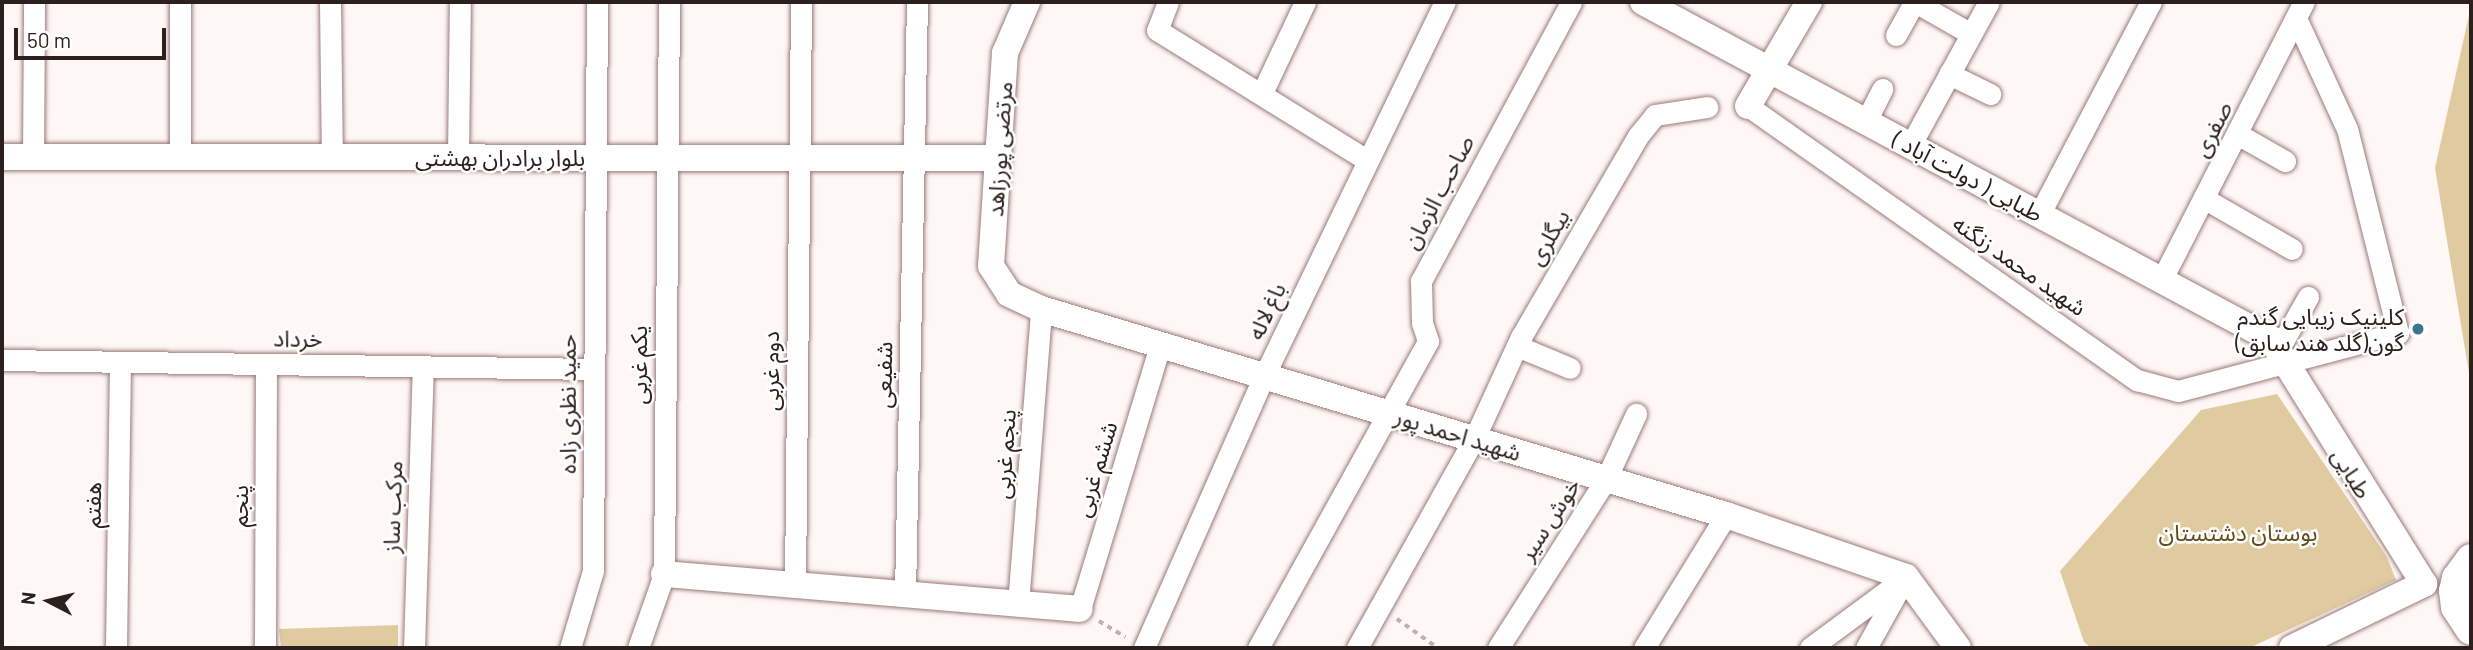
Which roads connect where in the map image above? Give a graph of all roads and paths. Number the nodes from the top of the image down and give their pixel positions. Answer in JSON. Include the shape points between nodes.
{"nodes":[{"id":1,"x":34,"y":2,"type":"edge"},
{"id":2,"x":180,"y":2,"type":"edge"},
{"id":3,"x":330,"y":2,"type":"edge"},
{"id":4,"x":460,"y":2,"type":"edge"},
{"id":5,"x":597,"y":2,"type":"edge"},
{"id":6,"x":669,"y":2,"type":"edge"},
{"id":7,"x":801,"y":2,"type":"edge"},
{"id":8,"x":917,"y":2,"type":"edge"},
{"id":9,"x":1027,"y":2,"type":"edge"},
{"id":10,"x":1168,"y":2,"type":"edge"},
{"id":11,"x":1306,"y":2,"type":"edge"},
{"id":12,"x":1445,"y":2,"type":"edge"},
{"id":13,"x":1571,"y":2,"type":"edge"},
{"id":14,"x":1643,"y":2,"type":"edge"},
{"id":15,"x":1809,"y":2,"type":"edge"},
{"id":16,"x":1915,"y":2,"type":"edge"},
{"id":17,"x":1989,"y":2,"type":"edge"},
{"id":18,"x":2151,"y":2,"type":"edge"},
{"id":19,"x":2300,"y":10,"type":"edge"},
{"id":20,"x":1971,"y":33,"type":"junction"},
{"id":21,"x":1896,"y":35,"type":"dead end"},
{"id":22,"x":1771,"y":69,"type":"junction"},
{"id":23,"x":1949,"y":74,"type":"junction"},
{"id":24,"x":1882,"y":89,"type":"dead end"},
{"id":25,"x":1262,"y":93,"type":"junction"},
{"id":26,"x":1990,"y":94,"type":"dead end"},
{"id":27,"x":1748,"y":106,"type":"joint"},
{"id":28,"x":1707,"y":107,"type":"dead end"},
{"id":29,"x":1866,"y":121,"type":"junction"},
{"id":30,"x":2239,"y":135,"type":"junction"},
{"id":31,"x":1910,"y":146,"type":"junction"},
{"id":32,"x":594,"y":156,"type":"junction"},
{"id":33,"x":665,"y":156,"type":"junction"},
{"id":34,"x":914,"y":156,"type":"junction"},
{"id":35,"x":2,"y":157,"type":"edge"},
{"id":36,"x":33,"y":157,"type":"junction"},
{"id":37,"x":180,"y":157,"type":"junction"},
{"id":38,"x":332,"y":157,"type":"junction"},
{"id":39,"x":458,"y":157,"type":"junction"},
{"id":40,"x":797,"y":157,"type":"junction"},
{"id":41,"x":998,"y":158,"type":"junction"},
{"id":42,"x":1367,"y":160,"type":"junction"},
{"id":43,"x":2285,"y":161,"type":"dead end"},
{"id":44,"x":2205,"y":199,"type":"junction"},
{"id":45,"x":2039,"y":215,"type":"junction"},
{"id":46,"x":2292,"y":249,"type":"dead end"},
{"id":47,"x":2162,"y":279,"type":"junction"},
{"id":48,"x":1009,"y":294,"type":"joint"},
{"id":49,"x":2308,"y":297,"type":"dead end"},
{"id":50,"x":1041,"y":309,"type":"junction"},
{"id":51,"x":1160,"y":345,"type":"junction"},
{"id":52,"x":1517,"y":346,"type":"junction"},
{"id":53,"x":2281,"y":355,"type":"junction"},
{"id":54,"x":2,"y":360,"type":"edge"},
{"id":55,"x":120,"y":362,"type":"junction"},
{"id":56,"x":266,"y":364,"type":"junction"},
{"id":57,"x":423,"y":366,"type":"junction"},
{"id":58,"x":1570,"y":368,"type":"dead end"},
{"id":59,"x":594,"y":369,"type":"junction"},
{"id":60,"x":1264,"y":376,"type":"junction"},
{"id":61,"x":1392,"y":414,"type":"junction"},
{"id":62,"x":1636,"y":414,"type":"dead end"},
{"id":63,"x":1474,"y":439,"type":"junction"},
{"id":64,"x":1606,"y":479,"type":"junction"},
{"id":65,"x":1726,"y":515,"type":"junction"},
{"id":66,"x":2471,"y":559,"type":"edge"},
{"id":67,"x":664,"y":574,"type":"junction"},
{"id":68,"x":1906,"y":577,"type":"junction"},
{"id":69,"x":2424,"y":584,"type":"junction"},
{"id":70,"x":794,"y":585,"type":"junction"},
{"id":71,"x":2454,"y":592,"type":"junction"},
{"id":72,"x":905,"y":594,"type":"junction"},
{"id":73,"x":1018,"y":604,"type":"junction"},
{"id":74,"x":1379,"y":606,"type":"junction"},
{"id":75,"x":1080,"y":609,"type":"junction"},
{"id":76,"x":2471,"y":630,"type":"edge"},
{"id":77,"x":1138,"y":645,"type":"edge"},
{"id":78,"x":116,"y":648,"type":"edge"},
{"id":79,"x":265,"y":648,"type":"edge"},
{"id":80,"x":414,"y":648,"type":"edge"},
{"id":81,"x":570,"y":648,"type":"edge"},
{"id":82,"x":638,"y":648,"type":"edge"},
{"id":83,"x":1258,"y":648,"type":"edge"},
{"id":84,"x":1357,"y":648,"type":"edge"},
{"id":85,"x":1438,"y":648,"type":"edge"},
{"id":86,"x":1498,"y":648,"type":"edge"},
{"id":87,"x":1644,"y":648,"type":"edge"},
{"id":88,"x":1810,"y":648,"type":"edge"},
{"id":89,"x":1866,"y":648,"type":"edge"},
{"id":90,"x":1958,"y":648,"type":"edge"},
{"id":91,"x":2291,"y":648,"type":"edge"}],
"edges":[{"from":1,"to":36,"type":"street"},
{"from":2,"to":37,"type":"street"},
{"from":3,"to":38,"type":"street"},
{"from":4,"to":39,"type":"street"},
{"from":5,"to":32,"type":"street","name":"حمید نظری زاده"},
{"from":6,"to":33,"type":"street","name":"یکم غربی"},
{"from":7,"to":40,"type":"street","name":"دوم غربی"},
{"from":8,"to":34,"type":"street","name":"شفیعی"},
{"from":9,"to":41,"type":"street","name":"مرتضی پورزاهد","via":[[1005,53]]},
{"from":10,"to":25,"type":"street","via":[[1157,30]]},
{"from":11,"to":25,"type":"street"},
{"from":12,"to":42,"type":"street","name":"باغ لاله"},
{"from":13,"to":61,"type":"street","name":"صاحب الزمان","via":[[1420,281],[1422,323],[1428,341]]},
{"from":14,"to":22,"type":"street","name":"طبایی ( دولت آباد )"},
{"from":15,"to":22,"type":"street"},
{"from":16,"to":20,"type":"street"},
{"from":16,"to":21,"type":"street"},
{"from":17,"to":20,"type":"street"},
{"from":18,"to":45,"type":"street"},
{"from":19,"to":30,"type":"street","name":"صفری"},
{"from":19,"to":53,"type":"street","name":"شهید محمد زنگنه","via":[[2347,130],[2398,333]]},
{"from":20,"to":23,"type":"street"},
{"from":22,"to":27,"type":"street"},
{"from":22,"to":29,"type":"street","name":"طبایی ( دولت آباد )"},
{"from":23,"to":26,"type":"street"},
{"from":23,"to":31,"type":"street"},
{"from":24,"to":29,"type":"street"},
{"from":25,"to":42,"type":"street"},
{"from":27,"to":53,"type":"street","name":"شهید محمد زنگنه","via":[[2137,380],[2178,391]]},
{"from":28,"to":52,"type":"street","name":"بیگلری","via":[[1655,115],[1646,125]]},
{"from":29,"to":31,"type":"street","name":"طبایی ( دولت آباد )"},
{"from":30,"to":43,"type":"street"},
{"from":30,"to":44,"type":"street","name":"صفری"},
{"from":31,"to":45,"type":"street","name":"طبایی ( دولت آباد )"},
{"from":32,"to":33,"type":"street","name":"بلوار برادران بهشتی"},
{"from":32,"to":39,"type":"street","name":"بلوار برادران بهشتی"},
{"from":32,"to":59,"type":"street","name":"حمید نظری زاده"},
{"from":33,"to":40,"type":"street","name":"بلوار برادران بهشتی"},
{"from":33,"to":67,"type":"street","name":"یکم غربی"},
{"from":34,"to":40,"type":"street","name":"بلوار برادران بهشتی"},
{"from":34,"to":41,"type":"street","name":"بلوار برادران بهشتی"},
{"from":34,"to":72,"type":"street","name":"شفیعی"},
{"from":35,"to":36,"type":"street","name":"بلوار برادران بهشتی"},
{"from":36,"to":37,"type":"street","name":"بلوار برادران بهشتی"},
{"from":37,"to":38,"type":"street","name":"بلوار برادران بهشتی"},
{"from":38,"to":39,"type":"street","name":"بلوار برادران بهشتی"},
{"from":40,"to":70,"type":"street","name":"دوم غربی"},
{"from":41,"to":48,"type":"street","name":"مرتضی پورزاهد","via":[[991,266]]},
{"from":42,"to":60,"type":"street","name":"باغ لاله"},
{"from":44,"to":46,"type":"street"},
{"from":44,"to":47,"type":"street","name":"صفری"},
{"from":45,"to":47,"type":"street","name":"طبایی ( دولت آباد )"},
{"from":47,"to":53,"type":"street","name":"طبایی ( دولت آباد )","via":[[2271,340]]},
{"from":48,"to":50,"type":"street","name":"شهید احمد پور"},
{"from":49,"to":53,"type":"street"},
{"from":50,"to":51,"type":"street","name":"شهید احمد پور"},
{"from":50,"to":73,"type":"street","name":"پنجم غربی"},
{"from":51,"to":60,"type":"street","name":"شهید احمد پور"},
{"from":51,"to":75,"type":"street","name":"ششم غربی"},
{"from":52,"to":58,"type":"street"},
{"from":52,"to":63,"type":"street","name":"بیگلری"},
{"from":53,"to":69,"type":"street","name":"طبایی"},
{"from":54,"to":55,"type":"street","name":"خرداد"},
{"from":55,"to":56,"type":"street","name":"خرداد"},
{"from":55,"to":78,"type":"street","name":"هفتم"},
{"from":56,"to":57,"type":"street","name":"خرداد"},
{"from":56,"to":79,"type":"street","name":"پنجم"},
{"from":57,"to":59,"type":"street","name":"خرداد"},
{"from":57,"to":80,"type":"street","name":"مرکب ساز"},
{"from":59,"to":81,"type":"street","name":"حمید نظری زاده","via":[[593,571]]},
{"from":60,"to":61,"type":"street","name":"شهید احمد پور"},
{"from":60,"to":77,"type":"street","name":"باغ لاله"},
{"from":61,"to":63,"type":"street","name":"شهید احمد پور"},
{"from":61,"to":83,"type":"street","name":"صاحب الزمان"},
{"from":62,"to":64,"type":"street","name":"خوش سیر"},
{"from":63,"to":64,"type":"street","name":"شهید احمد پور"},
{"from":63,"to":74,"type":"street","name":"بیگلری"},
{"from":64,"to":65,"type":"street","name":"شهید احمد پور"},
{"from":64,"to":86,"type":"street","name":"خوش سیر"},
{"from":65,"to":68,"type":"street","name":"شهید احمد پور"},
{"from":65,"to":87,"type":"street"},
{"from":66,"to":71,"type":"main road"},
{"from":67,"to":70,"type":"street"},
{"from":67,"to":82,"type":"street","name":"یکم غربی"},
{"from":68,"to":88,"type":"street"},
{"from":68,"to":89,"type":"street"},
{"from":68,"to":90,"type":"street"},
{"from":69,"to":71,"type":"street"},
{"from":69,"to":91,"type":"street"},
{"from":70,"to":72,"type":"street"},
{"from":71,"to":76,"type":"main road","via":[[2456,607]]},
{"from":72,"to":73,"type":"street"},
{"from":73,"to":75,"type":"street"},
{"from":74,"to":84,"type":"street","name":"بیگلری"},
{"from":74,"to":85,"type":"path"},
{"from":75,"to":77,"type":"path"}]}
